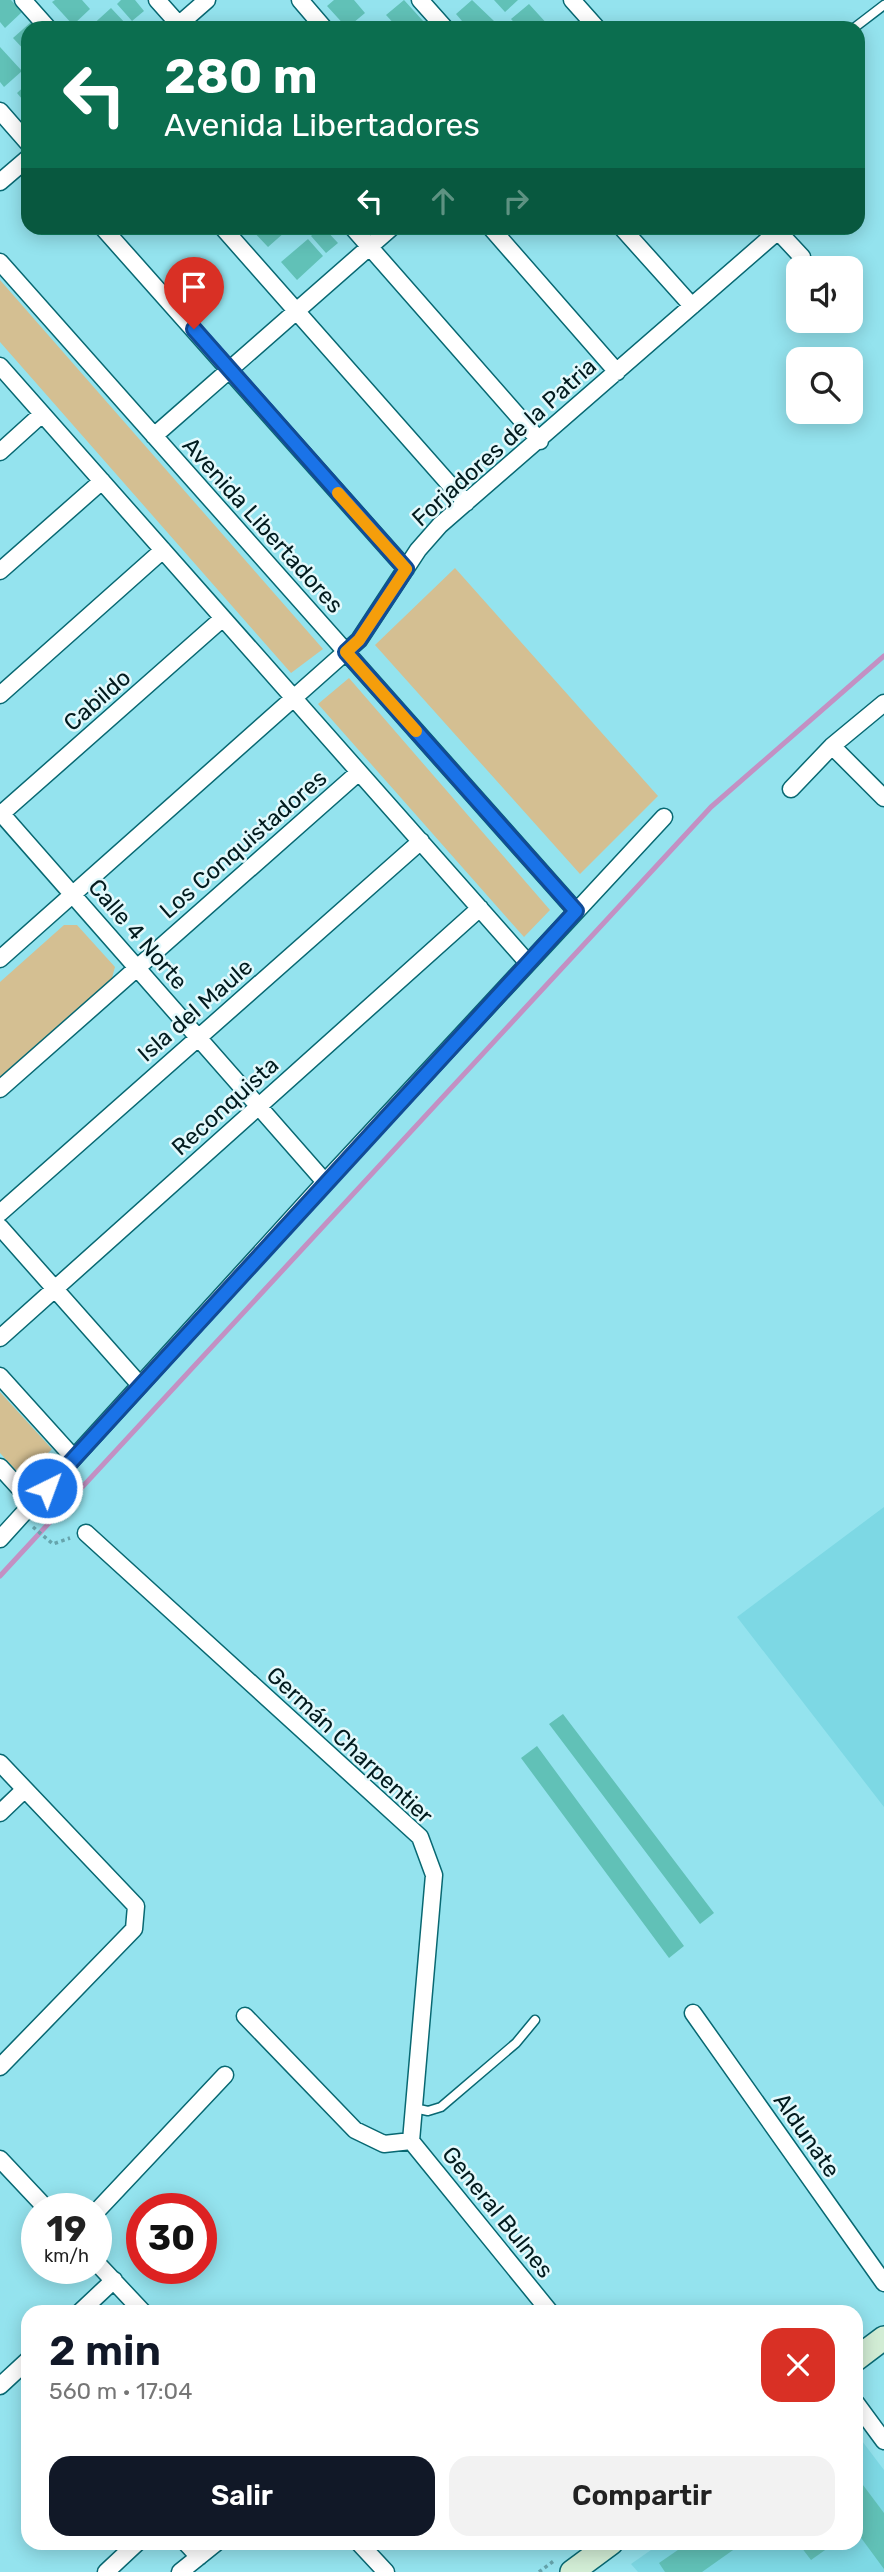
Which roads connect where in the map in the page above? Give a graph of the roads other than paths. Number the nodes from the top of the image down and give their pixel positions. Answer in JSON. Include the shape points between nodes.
{"nodes":[{"id":1,"x":23,"y":0,"type":"edge"},
{"id":2,"x":157,"y":0,"type":"edge"},
{"id":3,"x":207,"y":0,"type":"edge"},
{"id":4,"x":300,"y":0,"type":"edge"},
{"id":5,"x":420,"y":0,"type":"edge"},
{"id":6,"x":572,"y":0,"type":"edge"},
{"id":7,"x":884,"y":5,"type":"edge"},
{"id":8,"x":42,"y":21,"type":"edge"},
{"id":9,"x":174,"y":21,"type":"edge"},
{"id":10,"x":185,"y":21,"type":"edge"},
{"id":11,"x":318,"y":21,"type":"edge"},
{"id":12,"x":439,"y":21,"type":"edge"},
{"id":13,"x":591,"y":21,"type":"edge"},
{"id":14,"x":862,"y":21,"type":"edge"},
{"id":15,"x":0,"y":111,"type":"edge"},
{"id":16,"x":21,"y":135,"type":"edge"},
{"id":17,"x":21,"y":164,"type":"edge"},
{"id":18,"x":0,"y":183,"type":"edge"},
{"id":19,"x":109,"y":235,"type":"edge"},
{"id":20,"x":229,"y":235,"type":"edge"},
{"id":21,"x":359,"y":235,"type":"edge"},
{"id":22,"x":383,"y":235,"type":"edge"},
{"id":23,"x":497,"y":235,"type":"edge"},
{"id":24,"x":628,"y":235,"type":"edge"},
{"id":25,"x":770,"y":235,"type":"edge"},
{"id":26,"x":782,"y":235,"type":"edge"},
{"id":27,"x":369,"y":247,"type":"junction"},
{"id":28,"x":801,"y":256,"type":"edge"},
{"id":29,"x":0,"y":262,"type":"edge"},
{"id":30,"x":692,"y":306,"type":"junction"},
{"id":31,"x":297,"y":311,"type":"junction"},
{"id":32,"x":0,"y":366,"type":"edge"},
{"id":33,"x":230,"y":370,"type":"junction"},
{"id":34,"x":617,"y":372,"type":"junction"},
{"id":35,"x":42,"y":414,"type":"junction"},
{"id":36,"x":154,"y":436,"type":"junction"},
{"id":37,"x":540,"y":441,"type":"junction"},
{"id":38,"x":0,"y":452,"type":"edge"},
{"id":39,"x":102,"y":481,"type":"junction"},
{"id":40,"x":466,"y":503,"type":"junction"},
{"id":41,"x":163,"y":550,"type":"junction"},
{"id":42,"x":406,"y":569,"type":"junction"},
{"id":43,"x":0,"y":571,"type":"edge"},
{"id":44,"x":223,"y":618,"type":"junction"},
{"id":45,"x":346,"y":652,"type":"junction"},
{"id":46,"x":0,"y":695,"type":"edge"},
{"id":47,"x":294,"y":698,"type":"junction"},
{"id":48,"x":884,"y":703,"type":"edge"},
{"id":49,"x":832,"y":746,"type":"junction"},
{"id":50,"x":359,"y":772,"type":"junction"},
{"id":51,"x":791,"y":789,"type":"dead end"},
{"id":52,"x":884,"y":798,"type":"edge"},
{"id":53,"x":1,"y":813,"type":"edge"},
{"id":54,"x":664,"y":817,"type":"dead end"},
{"id":55,"x":421,"y":841,"type":"junction"},
{"id":56,"x":73,"y":894,"type":"junction"},
{"id":57,"x":480,"y":908,"type":"junction"},
{"id":58,"x":576,"y":911,"type":"junction"},
{"id":59,"x":0,"y":959,"type":"edge"},
{"id":60,"x":528,"y":963,"type":"junction"},
{"id":61,"x":137,"y":968,"type":"junction"},
{"id":62,"x":198,"y":1038,"type":"junction"},
{"id":63,"x":0,"y":1089,"type":"edge"},
{"id":64,"x":259,"y":1106,"type":"junction"},
{"id":65,"x":325,"y":1182,"type":"junction"},
{"id":66,"x":0,"y":1213,"type":"edge"},
{"id":67,"x":0,"y":1227,"type":"edge"},
{"id":68,"x":55,"y":1289,"type":"junction"},
{"id":69,"x":0,"y":1338,"type":"edge"},
{"id":70,"x":0,"y":1376,"type":"edge"},
{"id":71,"x":140,"y":1385,"type":"junction"},
{"id":72,"x":74,"y":1458,"type":"junction"},
{"id":73,"x":0,"y":1467,"type":"edge"},
{"id":74,"x":33,"y":1503,"type":"junction"},
{"id":75,"x":86,"y":1533,"type":"dead end"},
{"id":76,"x":0,"y":1539,"type":"edge"},
{"id":77,"x":0,"y":1763,"type":"edge"},
{"id":78,"x":24,"y":1790,"type":"junction"},
{"id":79,"x":0,"y":1813,"type":"edge"},
{"id":80,"x":692,"y":2013,"type":"dead end"},
{"id":81,"x":245,"y":2016,"type":"dead end"},
{"id":82,"x":535,"y":2020,"type":"dead end"},
{"id":83,"x":0,"y":2067,"type":"edge"},
{"id":84,"x":226,"y":2075,"type":"dead end"},
{"id":85,"x":414,"y":2108,"type":"junction"},
{"id":86,"x":411,"y":2141,"type":"junction"},
{"id":87,"x":0,"y":2159,"type":"edge"},
{"id":88,"x":32,"y":2193,"type":"edge"},
{"id":89,"x":112,"y":2195,"type":"edge"},
{"id":90,"x":114,"y":2280,"type":"joint"},
{"id":91,"x":884,"y":2283,"type":"edge"},
{"id":92,"x":87,"y":2305,"type":"edge"},
{"id":93,"x":137,"y":2305,"type":"edge"},
{"id":94,"x":544,"y":2305,"type":"edge"},
{"id":95,"x":884,"y":2338,"type":"edge"},
{"id":96,"x":863,"y":2354,"type":"edge"},
{"id":97,"x":21,"y":2366,"type":"edge"},
{"id":98,"x":0,"y":2386,"type":"edge"},
{"id":99,"x":863,"y":2412,"type":"edge"},
{"id":100,"x":884,"y":2441,"type":"edge"},
{"id":101,"x":130,"y":2550,"type":"edge"},
{"id":102,"x":192,"y":2550,"type":"edge"},
{"id":103,"x":208,"y":2550,"type":"edge"},
{"id":104,"x":366,"y":2550,"type":"edge"},
{"id":105,"x":602,"y":2550,"type":"edge"},
{"id":106,"x":199,"y":2557,"type":"junction"},
{"id":107,"x":106,"y":2572,"type":"edge"},
{"id":108,"x":180,"y":2572,"type":"edge"},
{"id":109,"x":386,"y":2572,"type":"edge"},
{"id":110,"x":572,"y":2572,"type":"edge"}],
"edges":[{"from":1,"to":8,"type":"street"},
{"from":2,"to":9,"type":"street"},
{"from":3,"to":10,"type":"street"},
{"from":4,"to":11,"type":"street"},
{"from":5,"to":12,"type":"street"},
{"from":6,"to":13,"type":"street"},
{"from":7,"to":14,"type":"lane"},
{"from":15,"to":16,"type":"street"},
{"from":17,"to":18,"type":"street"},
{"from":19,"to":33,"type":"street"},
{"from":20,"to":31,"type":"street"},
{"from":21,"to":27,"type":"street"},
{"from":22,"to":27,"type":"street"},
{"from":23,"to":34,"type":"street"},
{"from":24,"to":30,"type":"street"},
{"from":25,"to":30,"type":"street","name":"Forjadores de la Patria"},
{"from":26,"to":28,"type":"street"},
{"from":27,"to":31,"type":"street"},
{"from":27,"to":37,"type":"street"},
{"from":29,"to":36,"type":"street","name":"Avenida Libertadores"},
{"from":30,"to":34,"type":"street","name":"Forjadores de la Patria"},
{"from":31,"to":33,"type":"street"},
{"from":31,"to":40,"type":"street"},
{"from":32,"to":35,"type":"street"},
{"from":33,"to":36,"type":"street"},
{"from":33,"to":42,"type":"street"},
{"from":34,"to":37,"type":"street","name":"Forjadores de la Patria"},
{"from":35,"to":38,"type":"street"},
{"from":35,"to":39,"type":"street"},
{"from":36,"to":45,"type":"street","name":"Avenida Libertadores"},
{"from":37,"to":40,"type":"street","name":"Forjadores de la Patria"},
{"from":39,"to":41,"type":"street"},
{"from":39,"to":43,"type":"street"},
{"from":40,"to":42,"type":"street","name":"Forjadores de la Patria","via":[[429,537]]},
{"from":41,"to":44,"type":"street"},
{"from":41,"to":46,"type":"street"},
{"from":42,"to":45,"type":"street","name":"Forjadores de la Patria","via":[[359,640]]},
{"from":44,"to":47,"type":"street"},
{"from":44,"to":53,"type":"street","name":"Cabildo"},
{"from":45,"to":47,"type":"street","name":"Forjadores de la Patria"},
{"from":45,"to":58,"type":"street","name":"Avenida Libertadores"},
{"from":47,"to":50,"type":"street"},
{"from":47,"to":56,"type":"street","name":"Forjadores de la Patria"},
{"from":48,"to":49,"type":"street"},
{"from":49,"to":51,"type":"street"},
{"from":49,"to":52,"type":"street"},
{"from":50,"to":55,"type":"street"},
{"from":50,"to":61,"type":"street","name":"Los Conquistadores"},
{"from":53,"to":56,"type":"street","name":"Calle 4 Norte"},
{"from":54,"to":58,"type":"street"},
{"from":55,"to":57,"type":"street"},
{"from":55,"to":62,"type":"street","name":"Isla del Maule"},
{"from":56,"to":59,"type":"street","name":"Forjadores de la Patria"},
{"from":56,"to":61,"type":"street","name":"Calle 4 Norte"},
{"from":57,"to":60,"type":"street"},
{"from":57,"to":64,"type":"street","name":"Reconquista"},
{"from":58,"to":60,"type":"street"},
{"from":60,"to":65,"type":"street"},
{"from":61,"to":62,"type":"street","name":"Calle 4 Norte"},
{"from":61,"to":63,"type":"street","name":"Los Conquistadores"},
{"from":62,"to":64,"type":"street","name":"Calle 4 Norte"},
{"from":62,"to":66,"type":"street","name":"Isla del Maule"},
{"from":64,"to":65,"type":"street","name":"Calle 4 Norte"},
{"from":64,"to":68,"type":"street","name":"Reconquista"},
{"from":65,"to":71,"type":"street"},
{"from":67,"to":68,"type":"street"},
{"from":68,"to":69,"type":"street","name":"Reconquista"},
{"from":68,"to":71,"type":"street"},
{"from":70,"to":72,"type":"street"},
{"from":71,"to":72,"type":"street"},
{"from":72,"to":74,"type":"street"},
{"from":73,"to":74,"type":"street"},
{"from":74,"to":76,"type":"street"},
{"from":75,"to":85,"type":"street","name":"Germán Charpentier","via":[[420,1837],[434,1875]]},
{"from":77,"to":78,"type":"street"},
{"from":78,"to":79,"type":"street"},
{"from":78,"to":83,"type":"street","via":[[136,1906],[134,1929]]},
{"from":80,"to":91,"type":"street","name":"Aldunate"},
{"from":81,"to":86,"type":"street","via":[[355,2130],[384,2144]]},
{"from":82,"to":85,"type":"lane","via":[[516,2043],[440,2107],[428,2111]]},
{"from":84,"to":89,"type":"street"},
{"from":85,"to":86,"type":"street","name":"Germán Charpentier"},
{"from":86,"to":94,"type":"street","name":"General Bulnes"},
{"from":87,"to":88,"type":"street"},
{"from":90,"to":92,"type":"street"},
{"from":90,"to":93,"type":"street"},
{"from":95,"to":96,"type":"main road"},
{"from":97,"to":98,"type":"street"},
{"from":99,"to":100,"type":"street"},
{"from":101,"to":107,"type":"street"},
{"from":102,"to":106,"type":"street"},
{"from":103,"to":106,"type":"street"},
{"from":104,"to":109,"type":"street"},
{"from":105,"to":110,"type":"main road"},
{"from":106,"to":108,"type":"street"}]}
